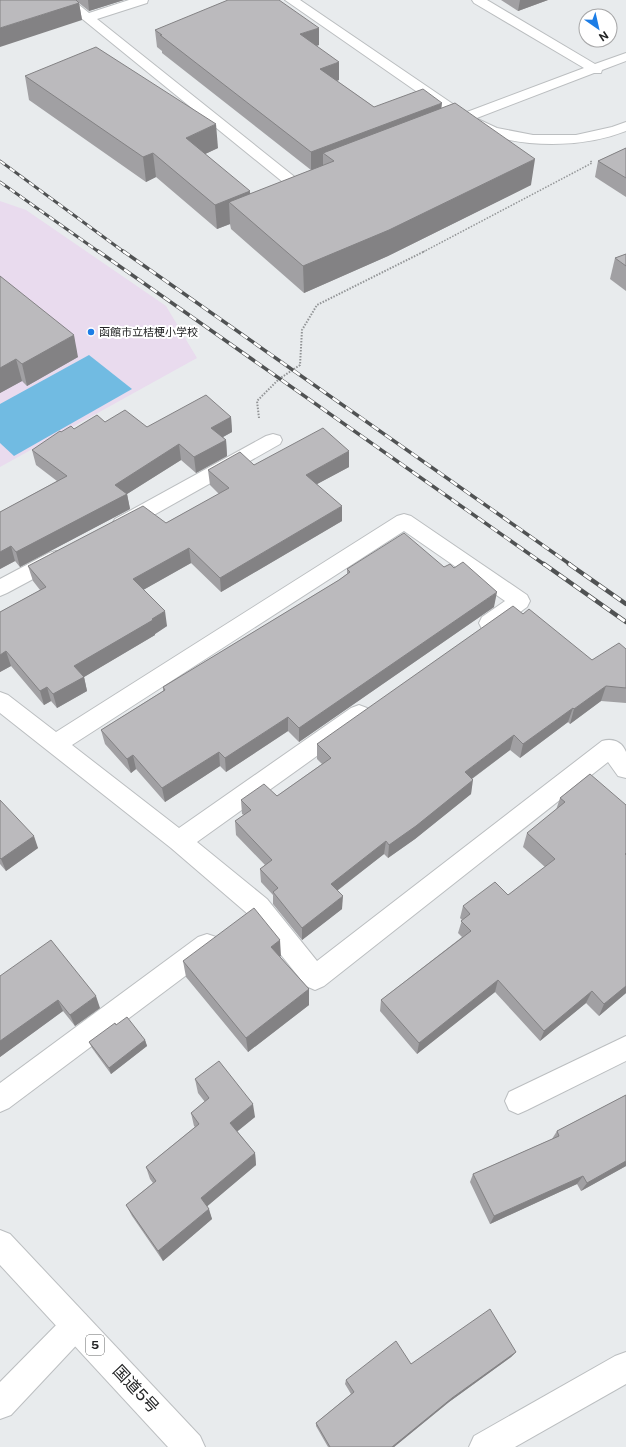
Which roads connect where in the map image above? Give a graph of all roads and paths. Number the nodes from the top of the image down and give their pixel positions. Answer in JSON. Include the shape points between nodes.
{"nodes":[{"id":1,"x":65,"y":0,"type":"edge"},
{"id":2,"x":142,"y":0,"type":"edge"},
{"id":3,"x":291,"y":0,"type":"edge"},
{"id":4,"x":478,"y":0,"type":"edge"},
{"id":5,"x":87,"y":18,"type":"junction"},
{"id":6,"x":626,"y":57,"type":"edge"},
{"id":7,"x":596,"y":70,"type":"junction"},
{"id":8,"x":464,"y":118,"type":"junction"},
{"id":9,"x":449,"y":124,"type":"edge"},
{"id":10,"x":626,"y":126,"type":"edge"},
{"id":11,"x":576,"y":140,"type":"junction"},
{"id":12,"x":331,"y":170,"type":"edge"},
{"id":13,"x":273,"y":440,"type":"joint"},
{"id":14,"x":109,"y":531,"type":"edge"},
{"id":15,"x":75,"y":549,"type":"edge"},
{"id":16,"x":0,"y":588,"type":"edge"},
{"id":17,"x":475,"y":633,"type":"edge"},
{"id":18,"x":0,"y":701,"type":"edge"},
{"id":19,"x":372,"y":705,"type":"edge"},
{"id":20,"x":55,"y":744,"type":"junction"},
{"id":21,"x":626,"y":769,"type":"edge"},
{"id":22,"x":179,"y":841,"type":"junction"},
{"id":23,"x":241,"y":920,"type":"junction"},
{"id":24,"x":626,"y":1048,"type":"edge"},
{"id":25,"x":0,"y":1099,"type":"edge"},
{"id":26,"x":518,"y":1101,"type":"dead end"},
{"id":27,"x":0,"y":1244,"type":"edge"},
{"id":28,"x":76,"y":1324,"type":"junction"},
{"id":29,"x":626,"y":1367,"type":"edge"},
{"id":30,"x":0,"y":1404,"type":"edge"},
{"id":31,"x":190,"y":1447,"type":"edge"},
{"id":32,"x":484,"y":1447,"type":"edge"}],
"edges":[{"from":1,"to":5,"type":"main road"},
{"from":2,"to":5,"type":"main road"},
{"from":3,"to":8,"type":"main road"},
{"from":4,"to":7,"type":"lane"},
{"from":5,"to":12,"type":"main road","via":[[294,184]]},
{"from":6,"to":7,"type":"lane"},
{"from":7,"to":8,"type":"lane"},
{"from":8,"to":9,"type":"main road"},
{"from":8,"to":11,"type":"main road","via":[[493,132],[533,139]]},
{"from":10,"to":11,"type":"main road"},
{"from":11,"to":13,"type":"path","via":[[592,163],[317,305],[302,330],[300,365],[279,379],[257,401],[260,428]]},
{"from":13,"to":14,"type":"main road"},
{"from":15,"to":16,"type":"main road"},
{"from":17,"to":20,"type":"main road","via":[[520,601],[404,521]]},
{"from":18,"to":20,"type":"main road"},
{"from":19,"to":22,"type":"main road"},
{"from":20,"to":22,"type":"main road"},
{"from":21,"to":23,"type":"main road","via":[[610,748],[315,978]]},
{"from":22,"to":23,"type":"main road"},
{"from":23,"to":25,"type":"main road"},
{"from":24,"to":26,"type":"lane"},
{"from":27,"to":28,"type":"main road","name":"国道5号","number":"5"},
{"from":28,"to":30,"type":"main road"},
{"from":28,"to":31,"type":"main road","name":"国道5号","number":"5"},
{"from":29,"to":32,"type":"main road"}]}
